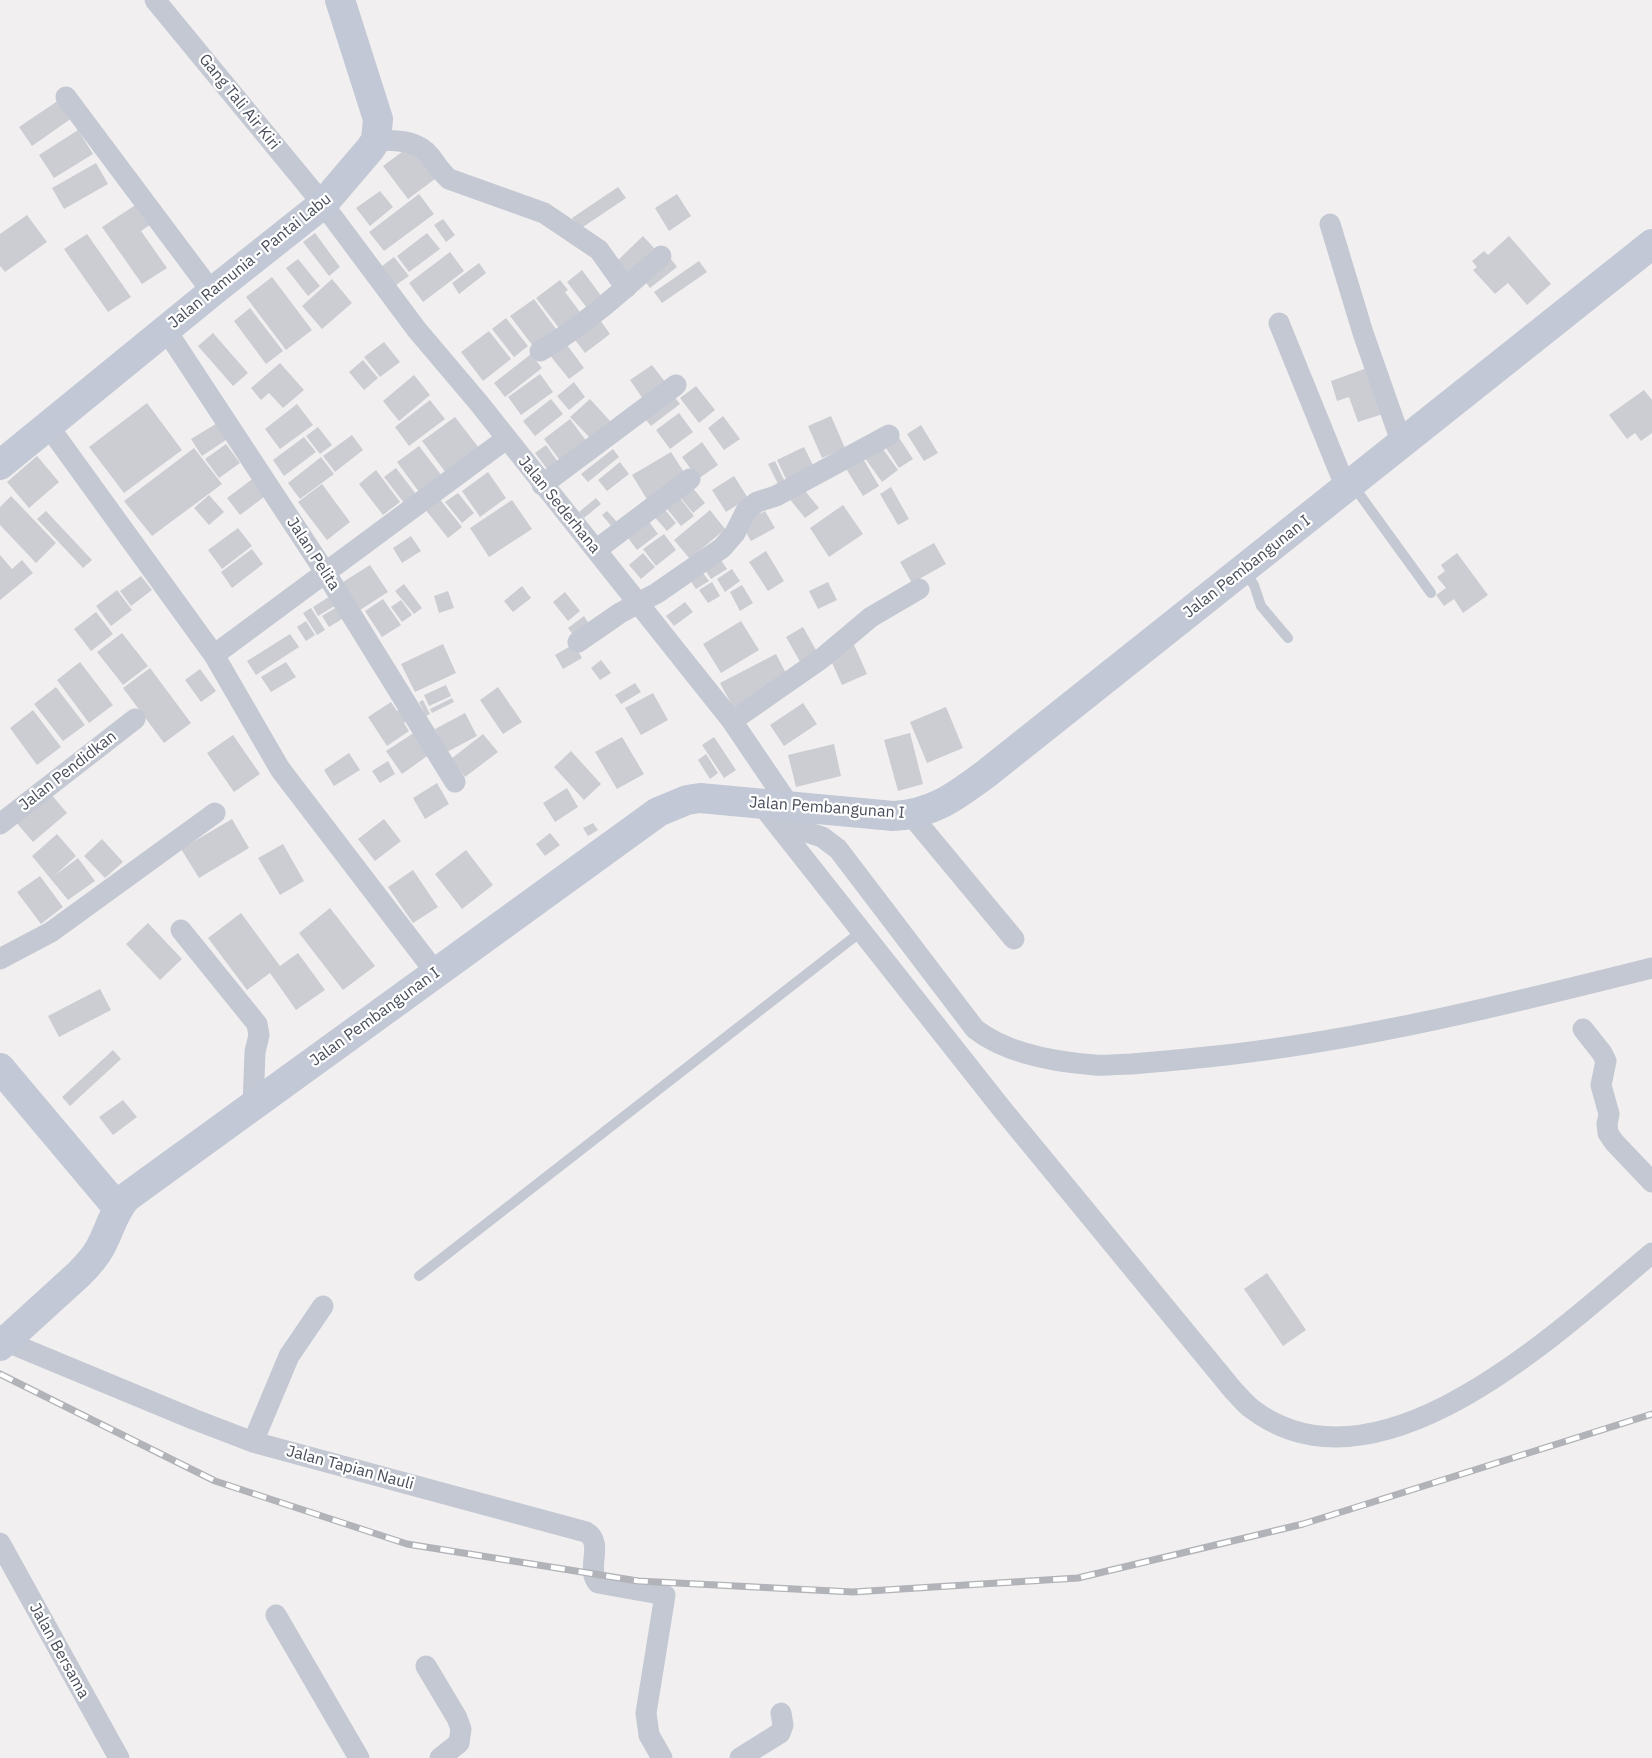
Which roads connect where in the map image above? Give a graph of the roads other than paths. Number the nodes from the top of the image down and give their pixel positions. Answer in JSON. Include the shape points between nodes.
{"nodes":[{"id":1,"x":155,"y":0,"type":"edge"},
{"id":2,"x":340,"y":0,"type":"edge"},
{"id":3,"x":66,"y":97,"type":"dead end"},
{"id":4,"x":376,"y":140,"type":"junction"},
{"id":5,"x":323,"y":204,"type":"junction"},
{"id":6,"x":1330,"y":224,"type":"dead end"},
{"id":7,"x":1652,"y":244,"type":"edge"},
{"id":8,"x":661,"y":256,"type":"dead end"},
{"id":9,"x":626,"y":288,"type":"junction"},
{"id":10,"x":212,"y":292,"type":"junction"},
{"id":11,"x":1279,"y":323,"type":"dead end"},
{"id":12,"x":166,"y":330,"type":"junction"},
{"id":13,"x":540,"y":351,"type":"dead end"},
{"id":14,"x":676,"y":385,"type":"dead end"},
{"id":15,"x":49,"y":427,"type":"junction"},
{"id":16,"x":889,"y":435,"type":"dead end"},
{"id":17,"x":506,"y":439,"type":"junction"},
{"id":18,"x":1402,"y":444,"type":"junction"},
{"id":19,"x":0,"y":465,"type":"edge"},
{"id":20,"x":690,"y":479,"type":"dead end"},
{"id":21,"x":542,"y":485,"type":"junction"},
{"id":22,"x":1349,"y":486,"type":"junction"},
{"id":23,"x":596,"y":550,"type":"junction"},
{"id":24,"x":1243,"y":570,"type":"junction"},
{"id":25,"x":325,"y":572,"type":"junction"},
{"id":26,"x":919,"y":589,"type":"dead end"},
{"id":27,"x":1431,"y":592,"type":"dead end"},
{"id":28,"x":638,"y":603,"type":"junction"},
{"id":29,"x":1288,"y":638,"type":"dead end"},
{"id":30,"x":578,"y":642,"type":"dead end"},
{"id":31,"x":214,"y":655,"type":"junction"},
{"id":32,"x":135,"y":718,"type":"dead end"},
{"id":33,"x":732,"y":721,"type":"junction"},
{"id":34,"x":455,"y":782,"type":"dead end"},
{"id":35,"x":776,"y":811,"type":"junction"},
{"id":36,"x":214,"y":813,"type":"dead end"},
{"id":37,"x":911,"y":815,"type":"junction"},
{"id":38,"x":0,"y":824,"type":"edge"},
{"id":39,"x":181,"y":930,"type":"dead end"},
{"id":40,"x":862,"y":931,"type":"junction"},
{"id":41,"x":1014,"y":939,"type":"dead end"},
{"id":42,"x":0,"y":959,"type":"edge"},
{"id":43,"x":1652,"y":968,"type":"edge"},
{"id":44,"x":436,"y":973,"type":"junction"},
{"id":45,"x":1583,"y":1029,"type":"dead end"},
{"id":46,"x":0,"y":1068,"type":"edge"},
{"id":47,"x":253,"y":1106,"type":"junction"},
{"id":48,"x":1652,"y":1182,"type":"edge"},
{"id":49,"x":117,"y":1207,"type":"junction"},
{"id":50,"x":1652,"y":1253,"type":"edge"},
{"id":51,"x":419,"y":1276,"type":"dead end"},
{"id":52,"x":323,"y":1306,"type":"dead end"},
{"id":53,"x":2,"y":1341,"type":"edge"},
{"id":54,"x":253,"y":1442,"type":"junction"},
{"id":55,"x":0,"y":1544,"type":"edge"},
{"id":56,"x":276,"y":1615,"type":"dead end"},
{"id":57,"x":426,"y":1666,"type":"dead end"},
{"id":58,"x":781,"y":1713,"type":"dead end"},
{"id":59,"x":119,"y":1758,"type":"edge"},
{"id":60,"x":359,"y":1758,"type":"edge"},
{"id":61,"x":440,"y":1758,"type":"edge"},
{"id":62,"x":662,"y":1758,"type":"edge"},
{"id":63,"x":740,"y":1758,"type":"edge"}],
"edges":[{"from":1,"to":5,"type":"street","name":"Gang Tali Air Kiri"},
{"from":2,"to":4,"type":"main road","via":[[378,119]]},
{"from":3,"to":10,"type":"street"},
{"from":4,"to":5,"type":"main road","name":"Jalan Ramunia - Pantai Labu"},
{"from":4,"to":9,"type":"street","via":[[418,145],[449,179],[544,213],[599,250]]},
{"from":5,"to":10,"type":"main road","name":"Jalan Ramunia - Pantai Labu"},
{"from":5,"to":17,"type":"street","name":"Jalan Sederhana","via":[[417,330]]},
{"from":6,"to":18,"type":"street"},
{"from":7,"to":18,"type":"main road","name":"Jalan Pembangunan I"},
{"from":8,"to":9,"type":"street"},
{"from":9,"to":13,"type":"street"},
{"from":10,"to":12,"type":"main road","name":"Jalan Ramunia - Pantai Labu"},
{"from":11,"to":22,"type":"street"},
{"from":12,"to":15,"type":"main road","name":"Jalan Ramunia - Pantai Labu"},
{"from":12,"to":25,"type":"street","name":"Jalan Pelita"},
{"from":14,"to":21,"type":"street"},
{"from":15,"to":19,"type":"main road","name":"Jalan Ramunia - Pantai Labu"},
{"from":15,"to":31,"type":"street"},
{"from":16,"to":28,"type":"street","via":[[776,496],[757,502],[746,511],[722,548]]},
{"from":17,"to":21,"type":"street","name":"Jalan Sederhana"},
{"from":17,"to":25,"type":"street"},
{"from":18,"to":22,"type":"main road","name":"Jalan Pembangunan I"},
{"from":20,"to":23,"type":"street"},
{"from":21,"to":23,"type":"street","name":"Jalan Sederhana"},
{"from":22,"to":24,"type":"main road","name":"Jalan Pembangunan I"},
{"from":22,"to":27,"type":"lane"},
{"from":23,"to":28,"type":"street","name":"Jalan Sederhana"},
{"from":24,"to":29,"type":"lane","via":[[1254,585],[1261,606]]},
{"from":24,"to":37,"type":"main road","name":"Jalan Pembangunan I","via":[[967,788],[944,803]]},
{"from":25,"to":31,"type":"street"},
{"from":25,"to":34,"type":"street","name":"Jalan Pelita"},
{"from":26,"to":33,"type":"street","via":[[871,617],[821,659]]},
{"from":28,"to":30,"type":"street"},
{"from":28,"to":33,"type":"street","name":"Jalan Sederhana"},
{"from":31,"to":44,"type":"street","via":[[280,769]]},
{"from":32,"to":38,"type":"street","name":"Jalan Pendidkan"},
{"from":33,"to":35,"type":"street","name":"Jalan Sederhana"},
{"from":35,"to":37,"type":"main road","name":"Jalan Pembangunan I"},
{"from":35,"to":40,"type":"street","name":"Jalan Sederhana"},
{"from":35,"to":43,"type":"street","via":[[838,849],[965,1020],[984,1037],[1012,1049],[1062,1061],[1097,1065],[1163,1062],[1270,1050],[1371,1033]]},
{"from":35,"to":44,"type":"main road","name":"Jalan Pembangunan I","via":[[700,798],[658,812]]},
{"from":36,"to":42,"type":"street","via":[[51,932]]},
{"from":37,"to":41,"type":"street"},
{"from":39,"to":47,"type":"street","via":[[257,1024]]},
{"from":40,"to":50,"type":"street","name":"Jalan Sederhana","via":[[1002,1109],[1233,1390],[1250,1408],[1282,1427],[1307,1435],[1354,1437],[1425,1415],[1507,1371]]},
{"from":40,"to":51,"type":"lane"},
{"from":44,"to":47,"type":"main road","name":"Jalan Pembangunan I"},
{"from":45,"to":48,"type":"street","via":[[1606,1061],[1600,1085],[1609,1114],[1608,1133]]},
{"from":46,"to":49,"type":"main road"},
{"from":47,"to":49,"type":"main road","name":"Jalan Pembangunan I"},
{"from":49,"to":53,"type":"main road","via":[[100,1247],[80,1274]]},
{"from":52,"to":54,"type":"street","via":[[289,1356]]},
{"from":53,"to":54,"type":"street","name":"Jalan Tapian Nauli"},
{"from":54,"to":62,"type":"street","name":"Jalan Tapian Nauli","via":[[586,1532],[594,1540],[593,1574],[598,1583],[665,1595],[646,1713],[649,1735]]},
{"from":55,"to":59,"type":"street","name":"Jalan Bersama"},
{"from":56,"to":60,"type":"street"},
{"from":57,"to":61,"type":"street","via":[[461,1729],[459,1743]]},
{"from":58,"to":63,"type":"street","via":[[780,1733]]}]}
